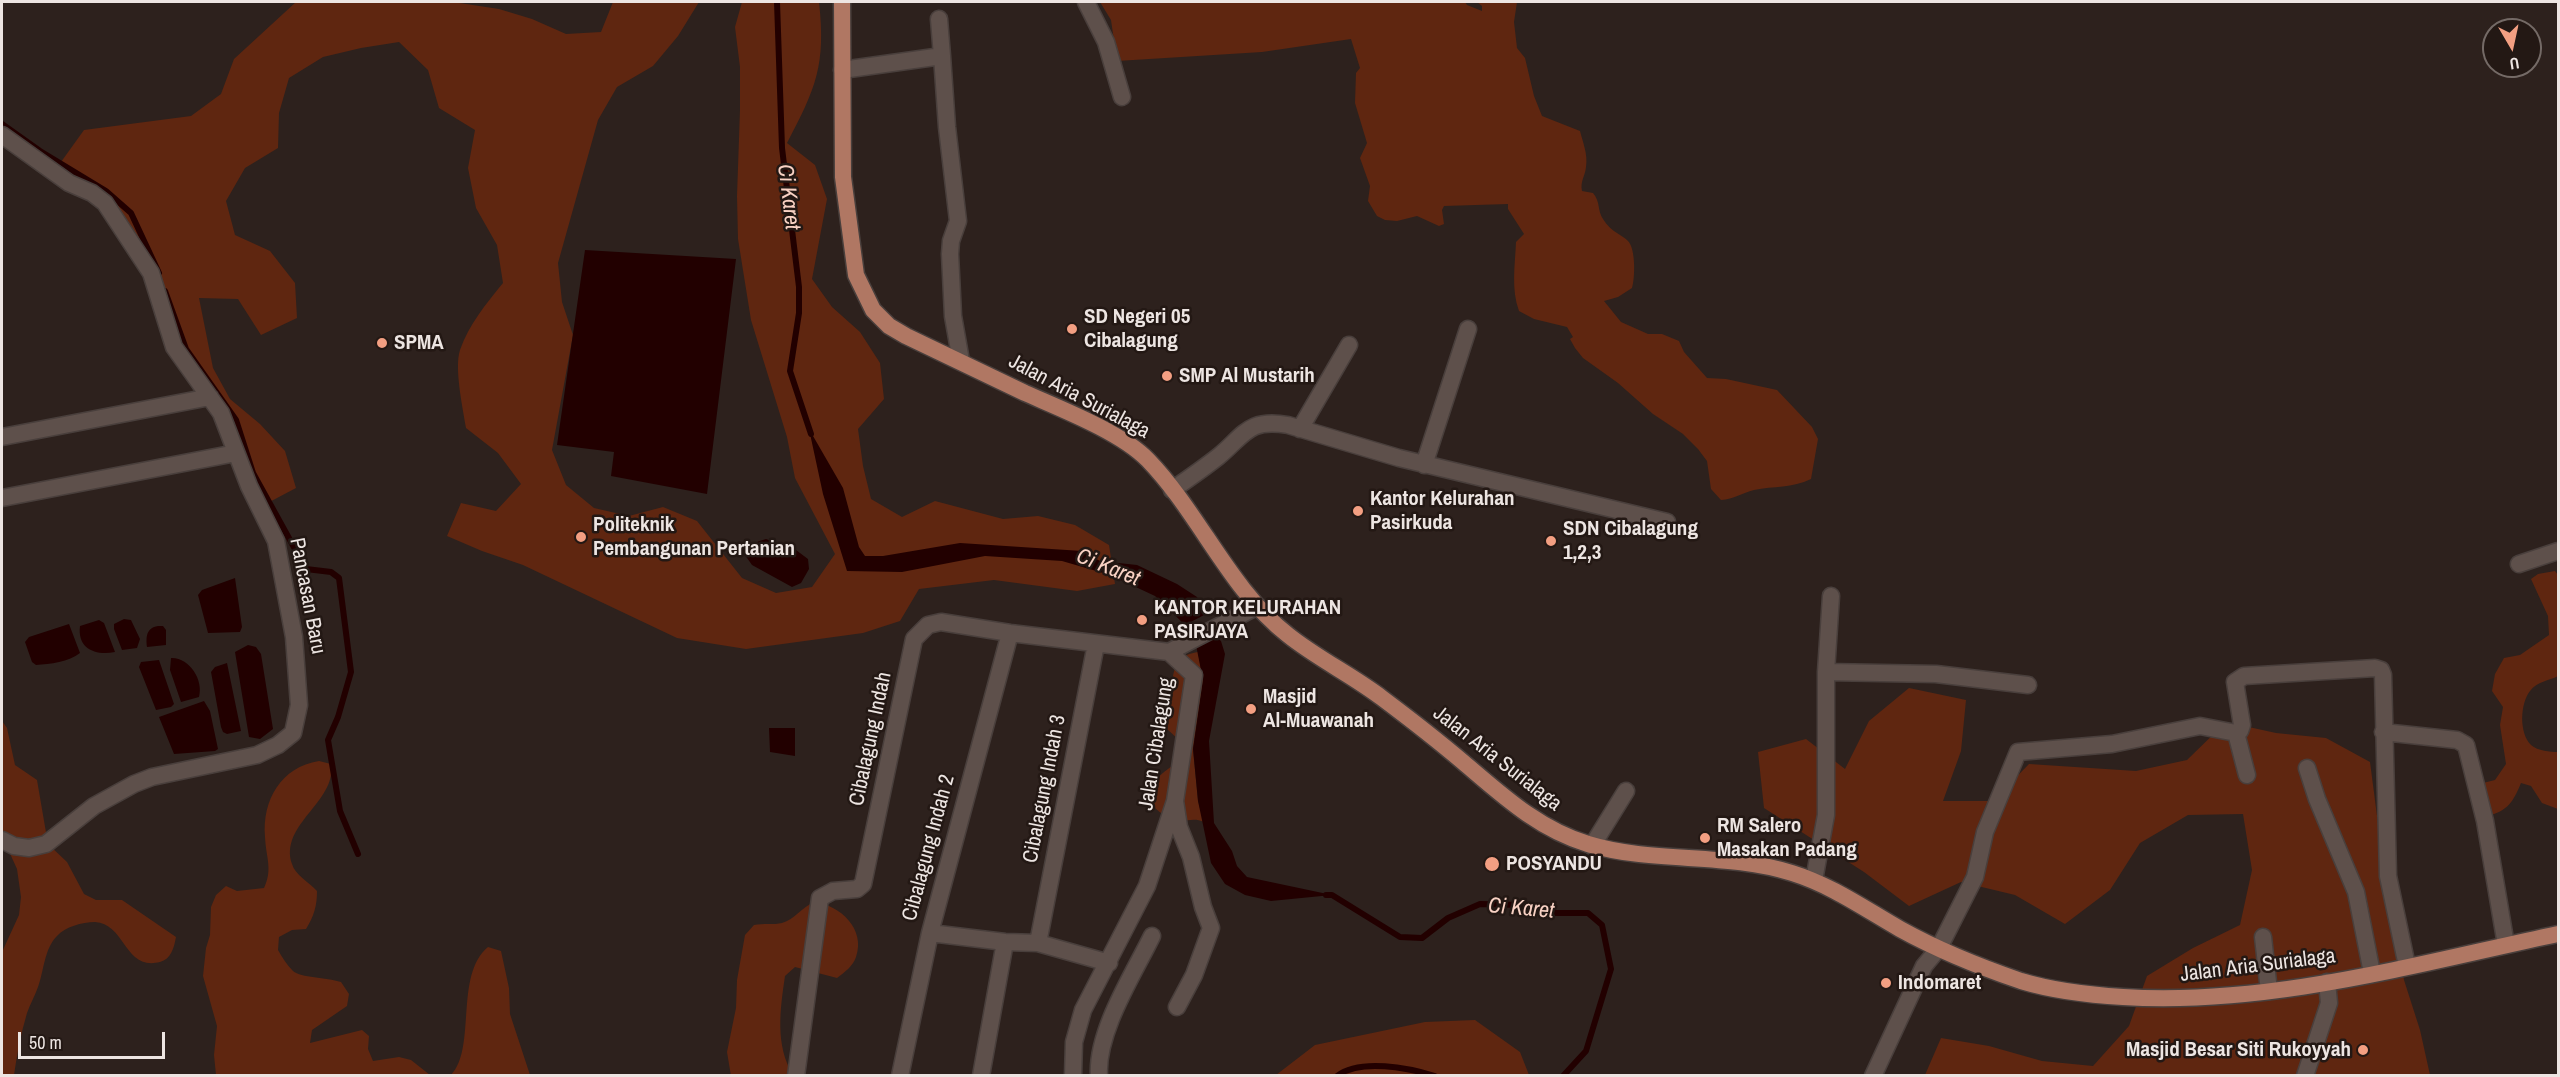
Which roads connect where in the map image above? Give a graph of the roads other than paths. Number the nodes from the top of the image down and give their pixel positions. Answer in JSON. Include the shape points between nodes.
{"nodes":[{"id":1,"x":842,"y":2,"type":"edge"},
{"id":2,"x":1086,"y":2,"type":"edge"},
{"id":3,"x":939,"y":19,"type":"dead end"},
{"id":4,"x":942,"y":56,"type":"junction"},
{"id":5,"x":842,"y":70,"type":"junction"},
{"id":6,"x":1122,"y":97,"type":"dead end"},
{"id":7,"x":2,"y":135,"type":"edge"},
{"id":8,"x":1468,"y":329,"type":"dead end"},
{"id":9,"x":1349,"y":345,"type":"dead end"},
{"id":10,"x":961,"y":362,"type":"junction"},
{"id":11,"x":210,"y":397,"type":"junction"},
{"id":12,"x":1300,"y":429,"type":"junction"},
{"id":13,"x":2,"y":437,"type":"edge"},
{"id":14,"x":236,"y":453,"type":"junction"},
{"id":15,"x":1424,"y":465,"type":"junction"},
{"id":16,"x":1172,"y":490,"type":"junction"},
{"id":17,"x":2,"y":498,"type":"edge"},
{"id":18,"x":1668,"y":522,"type":"dead end"},
{"id":19,"x":2559,"y":551,"type":"edge"},
{"id":20,"x":2519,"y":564,"type":"dead end"},
{"id":21,"x":1832,"y":596,"type":"dead end"},
{"id":22,"x":1256,"y":607,"type":"junction"},
{"id":23,"x":1010,"y":633,"type":"junction"},
{"id":24,"x":1096,"y":644,"type":"junction"},
{"id":25,"x":1169,"y":652,"type":"junction"},
{"id":26,"x":1826,"y":672,"type":"junction"},
{"id":27,"x":2028,"y":685,"type":"dead end"},
{"id":28,"x":2383,"y":732,"type":"junction"},
{"id":29,"x":2236,"y":733,"type":"junction"},
{"id":30,"x":2307,"y":768,"type":"dead end"},
{"id":31,"x":2247,"y":775,"type":"dead end"},
{"id":32,"x":1626,"y":791,"type":"dead end"},
{"id":33,"x":1175,"y":801,"type":"junction"},
{"id":34,"x":2,"y":840,"type":"edge"},
{"id":35,"x":1592,"y":846,"type":"junction"},
{"id":36,"x":1814,"y":880,"type":"junction"},
{"id":37,"x":930,"y":933,"type":"junction"},
{"id":38,"x":2559,"y":934,"type":"edge"},
{"id":39,"x":1152,"y":936,"type":"dead end"},
{"id":40,"x":2263,"y":937,"type":"dead end"},
{"id":41,"x":1005,"y":942,"type":"junction"},
{"id":42,"x":1038,"y":943,"type":"junction"},
{"id":43,"x":2506,"y":945,"type":"junction"},
{"id":44,"x":1939,"y":948,"type":"junction"},
{"id":45,"x":1109,"y":963,"type":"junction"},
{"id":46,"x":2407,"y":966,"type":"junction"},
{"id":47,"x":2372,"y":973,"type":"junction"},
{"id":48,"x":2327,"y":982,"type":"junction"},
{"id":49,"x":2269,"y":991,"type":"junction"},
{"id":50,"x":1177,"y":1007,"type":"dead end"},
{"id":51,"x":796,"y":1076,"type":"edge"},
{"id":52,"x":900,"y":1076,"type":"edge"},
{"id":53,"x":981,"y":1076,"type":"edge"},
{"id":54,"x":1074,"y":1076,"type":"edge"},
{"id":55,"x":1099,"y":1076,"type":"edge"},
{"id":56,"x":1873,"y":1076,"type":"edge"},
{"id":57,"x":2305,"y":1076,"type":"edge"}],
"edges":[{"from":1,"to":5,"type":"main road","name":"Jalan Aria Surialaga"},
{"from":2,"to":6,"type":"street","via":[[1106,42]]},
{"from":3,"to":4,"type":"street"},
{"from":4,"to":5,"type":"street"},
{"from":4,"to":10,"type":"street","via":[[958,221],[950,254],[953,316]]},
{"from":5,"to":10,"type":"main road","name":"Jalan Aria Surialaga","via":[[843,177],[856,275],[873,310],[889,326]]},
{"from":7,"to":11,"type":"street","name":"Pancasan Baru","via":[[69,183],[105,203],[151,273],[174,347]]},
{"from":8,"to":15,"type":"street"},
{"from":9,"to":12,"type":"street"},
{"from":10,"to":16,"type":"main road","name":"Jalan Aria Surialaga","via":[[1116,436],[1145,456]]},
{"from":11,"to":13,"type":"street"},
{"from":11,"to":14,"type":"street","name":"Pancasan Baru","via":[[221,413]]},
{"from":12,"to":15,"type":"street"},
{"from":12,"to":16,"type":"street","via":[[1276,423],[1256,424]]},
{"from":14,"to":17,"type":"street"},
{"from":14,"to":34,"type":"street","name":"Pancasan Baru","via":[[276,541],[284,577],[298,677],[299,705],[293,733],[278,746],[257,755],[134,784],[94,806],[45,844],[29,848]]},
{"from":15,"to":18,"type":"street"},
{"from":16,"to":22,"type":"main road","name":"Jalan Aria Surialaga"},
{"from":19,"to":20,"type":"street"},
{"from":21,"to":26,"type":"street"},
{"from":22,"to":25,"type":"street","name":"Jalan Cibalagung"},
{"from":22,"to":35,"type":"main road","name":"Jalan Aria Surialaga","via":[[1294,640],[1375,692],[1528,816]]},
{"from":23,"to":24,"type":"street","name":"Cibalagung Indah"},
{"from":23,"to":37,"type":"street","name":"Cibalagung Indah 2"},
{"from":23,"to":51,"type":"street","name":"Cibalagung Indah","via":[[941,622],[928,625],[914,639],[865,877],[857,889],[832,891],[820,898]]},
{"from":24,"to":25,"type":"street","name":"Cibalagung Indah"},
{"from":24,"to":42,"type":"street","name":"Cibalagung Indah 3"},
{"from":25,"to":33,"type":"street","name":"Jalan Cibalagung","via":[[1194,675]]},
{"from":26,"to":27,"type":"street","via":[[1936,674]]},
{"from":26,"to":36,"type":"street","via":[[1826,815]]},
{"from":28,"to":29,"type":"street","via":[[2383,675],[2375,668],[2244,676],[2235,682],[2242,725]]},
{"from":28,"to":43,"type":"street","via":[[2457,740],[2466,745],[2485,821]]},
{"from":28,"to":46,"type":"street","via":[[2388,876]]},
{"from":29,"to":31,"type":"street"},
{"from":29,"to":44,"type":"street","via":[[2200,726],[2112,744],[2018,752],[1985,832],[1975,877]]},
{"from":30,"to":47,"type":"street","via":[[2356,892]]},
{"from":32,"to":35,"type":"street"},
{"from":33,"to":45,"type":"street","name":"Jalan Cibalagung","via":[[1147,885]]},
{"from":33,"to":50,"type":"street","via":[[1179,827],[1211,928]]},
{"from":35,"to":36,"type":"main road","name":"Jalan Aria Surialaga","via":[[1764,865]]},
{"from":36,"to":44,"type":"main road","name":"Jalan Aria Surialaga"},
{"from":37,"to":41,"type":"street"},
{"from":37,"to":52,"type":"street","name":"Cibalagung Indah 2"},
{"from":38,"to":43,"type":"main road","name":"Jalan Aria Surialaga"},
{"from":39,"to":55,"type":"street","via":[[1106,1035],[1098,1062]]},
{"from":40,"to":49,"type":"street"},
{"from":41,"to":42,"type":"street"},
{"from":41,"to":53,"type":"street"},
{"from":42,"to":45,"type":"street"},
{"from":43,"to":46,"type":"main road","name":"Jalan Aria Surialaga"},
{"from":44,"to":49,"type":"main road","name":"Jalan Aria Surialaga","via":[[2029,983],[2089,994],[2181,1000]]},
{"from":44,"to":56,"type":"street","via":[[1924,966]]},
{"from":45,"to":54,"type":"street","name":"Jalan Cibalagung","via":[[1087,1000],[1079,1023],[1074,1042]]},
{"from":46,"to":47,"type":"main road","name":"Jalan Aria Surialaga"},
{"from":47,"to":48,"type":"main road","name":"Jalan Aria Surialaga"},
{"from":48,"to":49,"type":"main road","name":"Jalan Aria Surialaga"},
{"from":48,"to":57,"type":"street","via":[[2329,1003]]}]}
